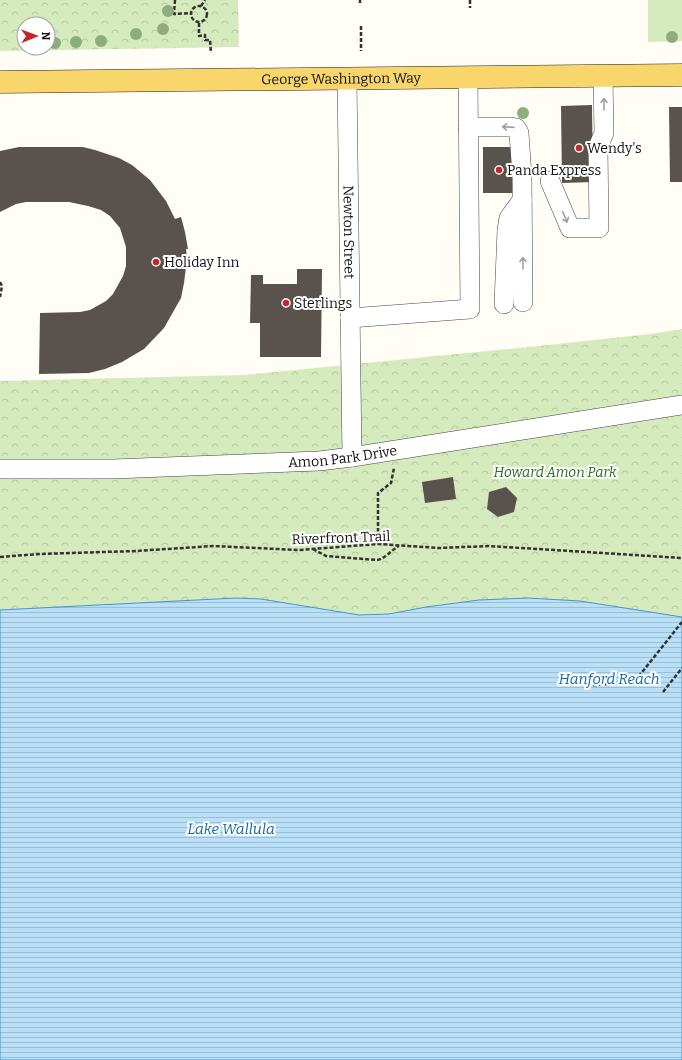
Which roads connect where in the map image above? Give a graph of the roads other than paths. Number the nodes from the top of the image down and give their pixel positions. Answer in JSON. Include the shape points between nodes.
{"nodes":[{"id":1,"x":682,"y":75,"type":"edge"},
{"id":2,"x":603,"y":76,"type":"junction"},
{"id":3,"x":468,"y":78,"type":"junction"},
{"id":4,"x":347,"y":80,"type":"junction"},
{"id":5,"x":0,"y":82,"type":"edge"},
{"id":6,"x":468,"y":127,"type":"junction"},
{"id":7,"x":550,"y":181,"type":"dead end"},
{"id":8,"x":522,"y":199,"type":"junction"},
{"id":9,"x":523,"y":302,"type":"dead end"},
{"id":10,"x":504,"y":304,"type":"dead end"},
{"id":11,"x":350,"y":318,"type":"junction"},
{"id":12,"x":682,"y":405,"type":"edge"},
{"id":13,"x":352,"y":457,"type":"junction"},
{"id":14,"x":0,"y":469,"type":"edge"}],
"edges":[{"from":1,"to":2,"type":"main road","name":"George Washington Way"},
{"from":2,"to":3,"type":"main road","name":"George Washington Way"},
{"from":7,"to":2,"type":"street","one_way":true,"via":[[570,228],[599,228],[598,147],[604,133]]},
{"from":3,"to":4,"type":"main road","name":"George Washington Way"},
{"from":3,"to":6,"type":"street"},
{"from":4,"to":5,"type":"main road","name":"George Washington Way"},
{"from":4,"to":11,"type":"street","name":"Newton Street"},
{"from":8,"to":6,"type":"street","one_way":true,"via":[[519,133],[516,128]]},
{"from":6,"to":11,"type":"street","via":[[470,309]]},
{"from":9,"to":8,"type":"street","one_way":true},
{"from":8,"to":10,"type":"street","via":[[509,218]]},
{"from":11,"to":13,"type":"street","name":"Newton Street"},
{"from":12,"to":13,"type":"street","name":"Amon Park Drive"},
{"from":13,"to":14,"type":"street","name":"Amon Park Drive","via":[[319,461],[148,468]]}]}
